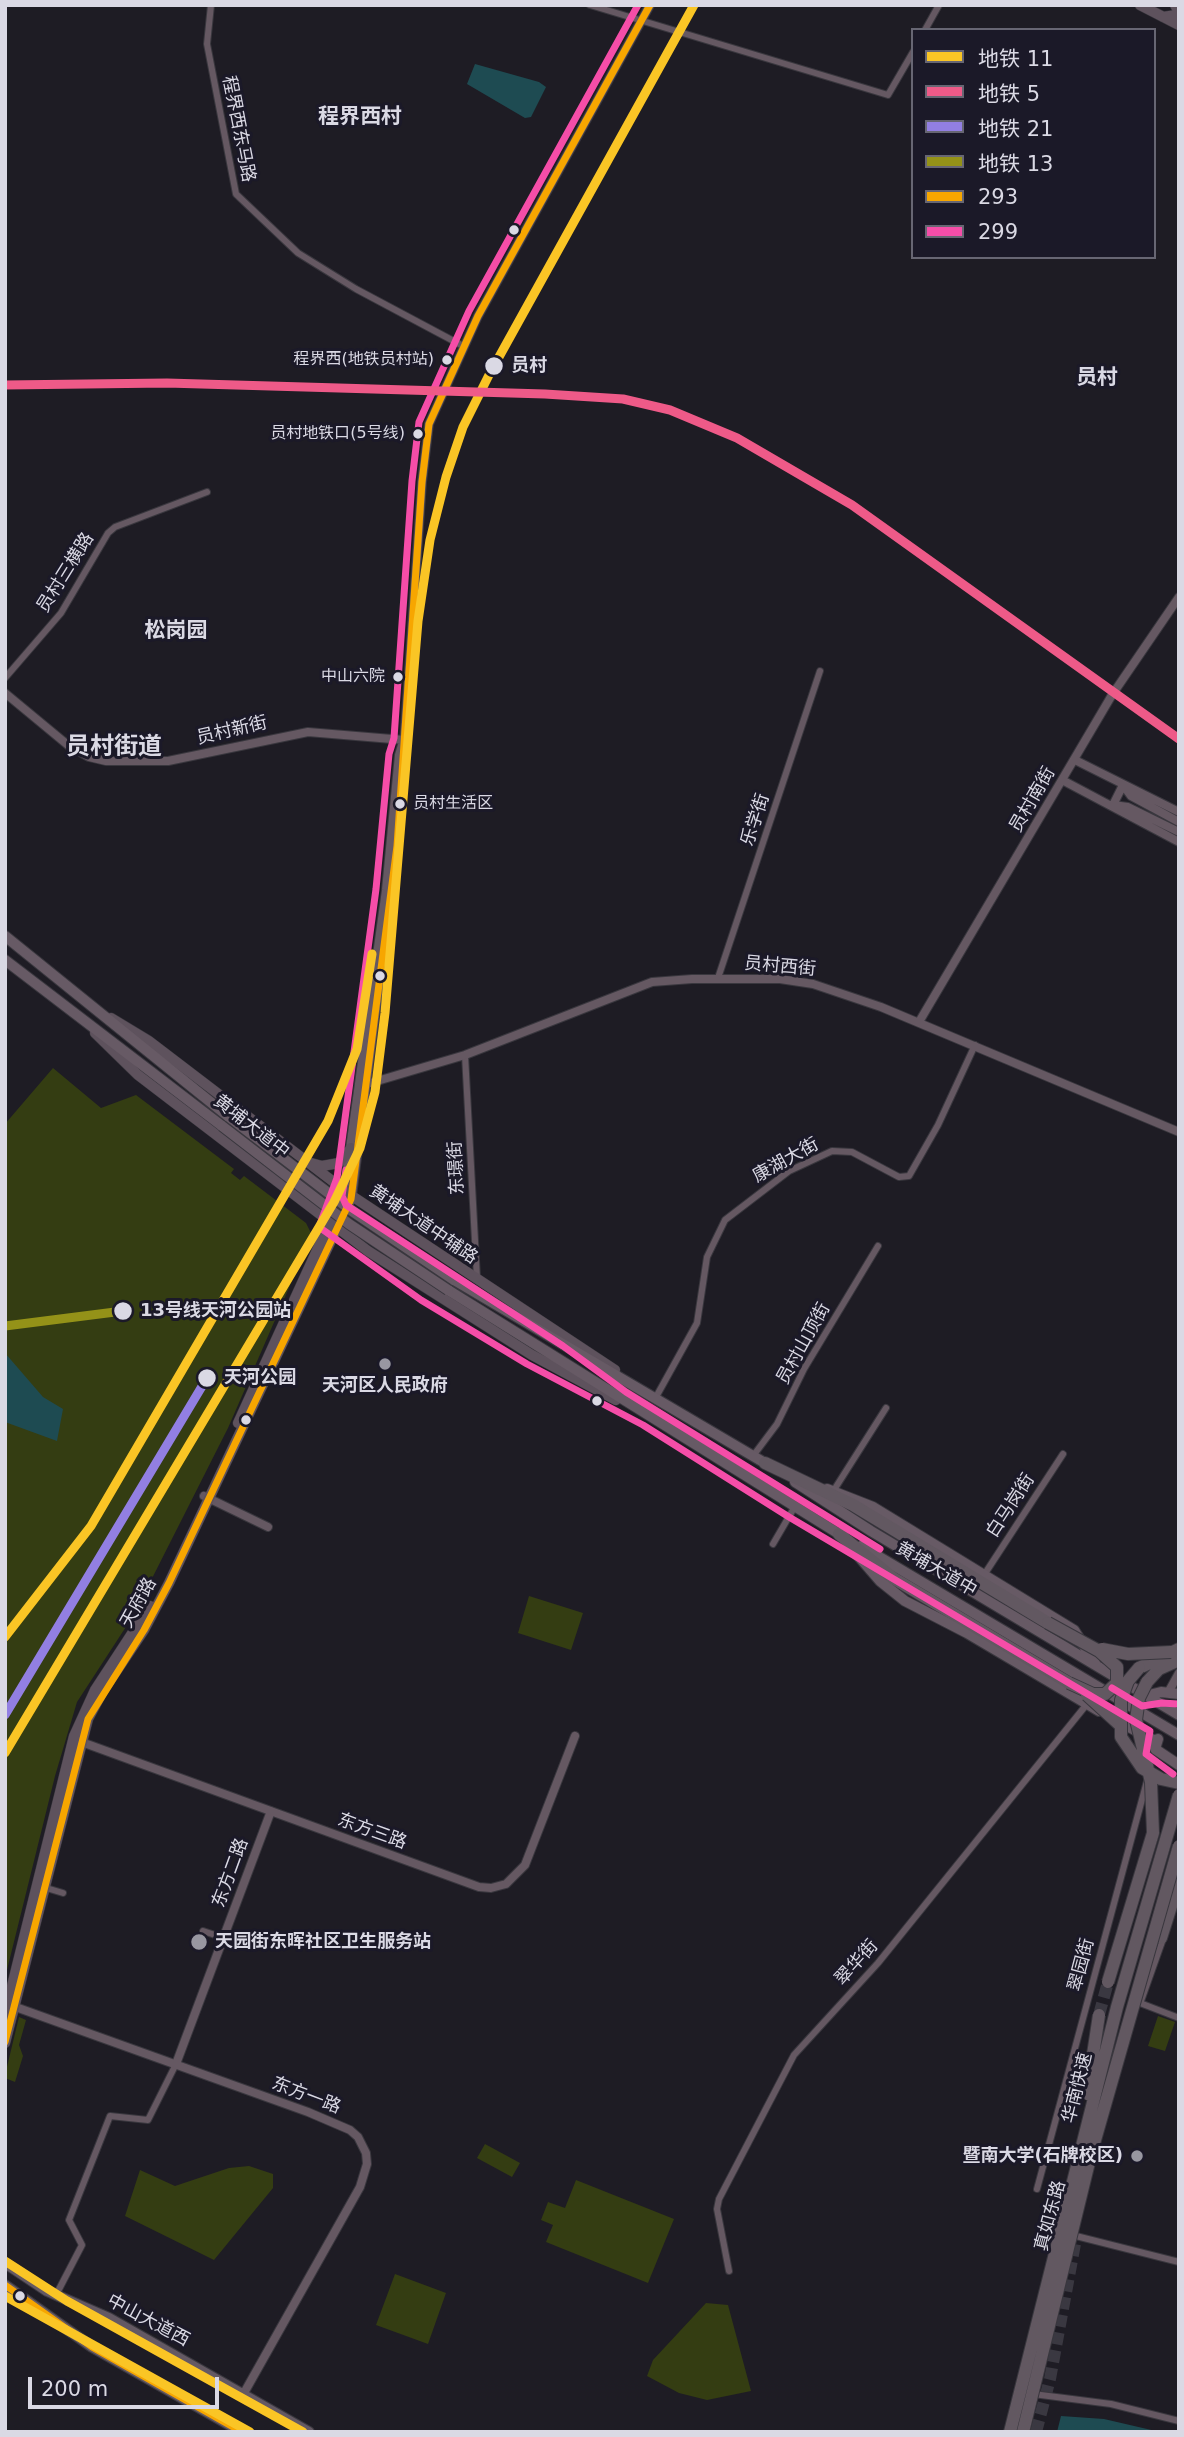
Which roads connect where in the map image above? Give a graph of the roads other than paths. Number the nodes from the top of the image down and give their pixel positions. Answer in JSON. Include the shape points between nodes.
{"nodes":[{"id":1,"x":211,"y":5,"type":"edge"},
{"id":2,"x":590,"y":5,"type":"edge"},
{"id":3,"x":650,"y":5,"type":"edge"},
{"id":4,"x":939,"y":5,"type":"edge"},
{"id":5,"x":1140,"y":5,"type":"edge"},
{"id":6,"x":1177,"y":5,"type":"edge"},
{"id":7,"x":1163,"y":17,"type":"junction"},
{"id":8,"x":641,"y":23,"type":"junction"},
{"id":9,"x":1179,"y":25,"type":"edge"},
{"id":10,"x":926,"y":28,"type":"edge"},
{"id":11,"x":911,"y":55,"type":"edge"},
{"id":12,"x":463,"y":346,"type":"junction"},
{"id":13,"x":207,"y":492,"type":"dead end"},
{"id":14,"x":1179,"y":597,"type":"edge"},
{"id":15,"x":820,"y":671,"type":"dead end"},
{"id":16,"x":5,"y":678,"type":"edge"},
{"id":17,"x":5,"y":693,"type":"edge"},
{"id":18,"x":404,"y":740,"type":"junction"},
{"id":19,"x":1075,"y":760,"type":"junction"},
{"id":20,"x":1064,"y":781,"type":"junction"},
{"id":21,"x":1123,"y":785,"type":"junction"},
{"id":22,"x":1113,"y":805,"type":"junction"},
{"id":23,"x":1179,"y":813,"type":"edge"},
{"id":24,"x":1179,"y":822,"type":"edge"},
{"id":25,"x":1179,"y":832,"type":"edge"},
{"id":26,"x":1179,"y":842,"type":"edge"},
{"id":27,"x":5,"y":936,"type":"edge"},
{"id":28,"x":5,"y":960,"type":"edge"},
{"id":29,"x":718,"y":978,"type":"junction"},
{"id":30,"x":99,"y":1013,"type":"junction"},
{"id":31,"x":919,"y":1022,"type":"junction"},
{"id":32,"x":87,"y":1025,"type":"junction"},
{"id":33,"x":975,"y":1045,"type":"junction"},
{"id":34,"x":465,"y":1055,"type":"junction"},
{"id":35,"x":367,"y":1084,"type":"junction"},
{"id":36,"x":225,"y":1122,"type":"junction"},
{"id":37,"x":1179,"y":1132,"type":"edge"},
{"id":38,"x":351,"y":1148,"type":"junction"},
{"id":39,"x":290,"y":1149,"type":"junction"},
{"id":40,"x":307,"y":1162,"type":"junction"},
{"id":41,"x":268,"y":1177,"type":"junction"},
{"id":42,"x":348,"y":1193,"type":"junction"},
{"id":43,"x":333,"y":1227,"type":"junction"},
{"id":44,"x":403,"y":1232,"type":"junction"},
{"id":45,"x":878,"y":1246,"type":"dead end"},
{"id":46,"x":383,"y":1261,"type":"junction"},
{"id":47,"x":477,"y":1280,"type":"junction"},
{"id":48,"x":451,"y":1285,"type":"junction"},
{"id":49,"x":632,"y":1383,"type":"junction"},
{"id":50,"x":656,"y":1397,"type":"junction"},
{"id":51,"x":886,"y":1408,"type":"dead end"},
{"id":52,"x":648,"y":1416,"type":"junction"},
{"id":53,"x":1063,"y":1454,"type":"dead end"},
{"id":54,"x":753,"y":1456,"type":"junction"},
{"id":55,"x":765,"y":1463,"type":"junction"},
{"id":56,"x":815,"y":1486,"type":"junction"},
{"id":57,"x":834,"y":1490,"type":"junction"},
{"id":58,"x":206,"y":1497,"type":"junction"},
{"id":59,"x":794,"y":1508,"type":"junction"},
{"id":60,"x":268,"y":1527,"type":"dead end"},
{"id":61,"x":839,"y":1534,"type":"junction"},
{"id":62,"x":773,"y":1544,"type":"dead end"},
{"id":63,"x":984,"y":1574,"type":"junction"},
{"id":64,"x":1048,"y":1623,"type":"junction"},
{"id":65,"x":1176,"y":1654,"type":"edge"},
{"id":66,"x":1098,"y":1667,"type":"junction"},
{"id":67,"x":1179,"y":1673,"type":"edge"},
{"id":68,"x":1069,"y":1683,"type":"junction"},
{"id":69,"x":1174,"y":1693,"type":"edge"},
{"id":70,"x":1145,"y":1696,"type":"junction"},
{"id":71,"x":1087,"y":1704,"type":"junction"},
{"id":72,"x":1179,"y":1715,"type":"edge"},
{"id":73,"x":1163,"y":1726,"type":"junction"},
{"id":74,"x":1179,"y":1735,"type":"edge"},
{"id":75,"x":575,"y":1736,"type":"dead end"},
{"id":76,"x":77,"y":1740,"type":"junction"},
{"id":77,"x":1156,"y":1745,"type":"junction"},
{"id":78,"x":1144,"y":1763,"type":"junction"},
{"id":79,"x":1179,"y":1765,"type":"edge"},
{"id":80,"x":1179,"y":1783,"type":"edge"},
{"id":81,"x":1179,"y":1795,"type":"edge"},
{"id":82,"x":271,"y":1811,"type":"junction"},
{"id":83,"x":1179,"y":1846,"type":"edge"},
{"id":84,"x":1179,"y":1881,"type":"edge"},
{"id":85,"x":43,"y":1887,"type":"junction"},
{"id":86,"x":63,"y":1893,"type":"dead end"},
{"id":87,"x":1179,"y":1898,"type":"edge"},
{"id":88,"x":203,"y":1931,"type":"dead end"},
{"id":89,"x":224,"y":1938,"type":"junction"},
{"id":90,"x":1108,"y":1982,"type":"tunnel mouth"},
{"id":91,"x":1140,"y":2003,"type":"junction"},
{"id":92,"x":9,"y":2008,"type":"edge"},
{"id":93,"x":1098,"y":2015,"type":"tunnel mouth"},
{"id":94,"x":1179,"y":2018,"type":"edge"},
{"id":95,"x":1125,"y":2042,"type":"junction"},
{"id":96,"x":5,"y":2043,"type":"edge"},
{"id":97,"x":176,"y":2064,"type":"junction"},
{"id":98,"x":1037,"y":2189,"type":"dead end"},
{"id":99,"x":1060,"y":2235,"type":"junction"},
{"id":100,"x":1179,"y":2262,"type":"edge"},
{"id":101,"x":5,"y":2263,"type":"edge"},
{"id":102,"x":729,"y":2271,"type":"dead end"},
{"id":103,"x":5,"y":2285,"type":"edge"},
{"id":104,"x":56,"y":2295,"type":"junction"},
{"id":105,"x":244,"y":2393,"type":"junction"},
{"id":106,"x":1020,"y":2393,"type":"junction"},
{"id":107,"x":1179,"y":2420,"type":"edge"},
{"id":108,"x":242,"y":2432,"type":"edge"},
{"id":109,"x":309,"y":2432,"type":"edge"},
{"id":110,"x":1010,"y":2432,"type":"edge"},
{"id":111,"x":1023,"y":2432,"type":"edge"}],
"edges":[{"from":1,"to":12,"type":"street","name":"程界西东马路","via":[[207,44],[236,194],[298,253]]},
{"from":2,"to":8,"type":"street"},
{"from":3,"to":8,"type":"street"},
{"from":4,"to":10,"type":"street"},
{"from":5,"to":7,"type":"main road"},
{"from":6,"to":7,"type":"main road","via":[[1176,15]]},
{"from":7,"to":9,"type":"main road"},
{"from":8,"to":11,"type":"street","via":[[888,95]]},
{"from":8,"to":12,"type":"street"},
{"from":12,"to":18,"type":"street","via":[[427,436]]},
{"from":13,"to":16,"type":"street","name":"员村三横路","via":[[108,533],[61,613]]},
{"from":14,"to":19,"type":"street","name":"员村南街","via":[[1111,695]]},
{"from":15,"to":29,"type":"street","name":"乐学街"},
{"from":17,"to":18,"type":"street","name":"员村新街","via":[[69,746],[106,761],[168,761],[308,732]]},
{"from":18,"to":35,"type":"street","via":[[393,890]]},
{"from":18,"to":38,"type":"street"},
{"from":19,"to":20,"type":"street","name":"员村南街"},
{"from":19,"to":21,"type":"street"},
{"from":20,"to":22,"type":"street"},
{"from":20,"to":31,"type":"street","name":"员村南街"},
{"from":21,"to":22,"type":"street"},
{"from":21,"to":23,"type":"street"},
{"from":21,"to":24,"type":"street","via":[[1131,796]]},
{"from":22,"to":25,"type":"street","via":[[1128,807]]},
{"from":22,"to":26,"type":"street"},
{"from":27,"to":30,"type":"main road","name":"黄埔大道中"},
{"from":28,"to":32,"type":"main road","name":"黄埔大道中"},
{"from":29,"to":31,"type":"street","name":"员村西街","via":[[813,984]]},
{"from":29,"to":34,"type":"street","name":"员村西街","via":[[652,982]]},
{"from":30,"to":36,"type":"main road","name":"黄埔大道中"},
{"from":30,"to":39,"type":"main road","name":"黄埔大道中辅路","via":[[139,1034]]},
{"from":31,"to":33,"type":"street","name":"员村西街"},
{"from":32,"to":36,"type":"main road","name":"黄埔大道中"},
{"from":32,"to":41,"type":"main road","via":[[138,1075]]},
{"from":33,"to":37,"type":"street","name":"员村西街"},
{"from":33,"to":50,"type":"street","name":"康湖大街","via":[[909,1176],[899,1177],[852,1152],[832,1151],[789,1171],[725,1220],[707,1257],[697,1323]]},
{"from":34,"to":35,"type":"street","name":"员村西街"},
{"from":34,"to":47,"type":"street","name":"东璟街"},
{"from":35,"to":42,"type":"street"},
{"from":36,"to":48,"type":"main road","name":"黄埔大道中","bridge":true},
{"from":38,"to":40,"type":"main road","via":[[335,1164]]},
{"from":38,"to":42,"type":"street"},
{"from":39,"to":40,"type":"main road","name":"黄埔大道中辅路"},
{"from":39,"to":41,"type":"main road","via":[[294,1164],[290,1173]]},
{"from":40,"to":42,"type":"main road","name":"黄埔大道中辅路"},
{"from":41,"to":43,"type":"main road"},
{"from":42,"to":43,"type":"main road","name":"天府路"},
{"from":42,"to":44,"type":"main road","name":"黄埔大道中辅路"},
{"from":43,"to":46,"type":"main road"},
{"from":43,"to":58,"type":"main road","name":"天府路"},
{"from":44,"to":46,"type":"main road","via":[[381,1236],[377,1247]]},
{"from":44,"to":47,"type":"main road","name":"黄埔大道中辅路"},
{"from":45,"to":54,"type":"street","name":"员村山顶街","via":[[804,1369],[777,1424]]},
{"from":46,"to":52,"type":"main road","via":[[532,1355]]},
{"from":47,"to":49,"type":"main road","name":"黄埔大道中辅路"},
{"from":48,"to":49,"type":"main road","name":"黄埔大道中"},
{"from":48,"to":52,"type":"main road","name":"黄埔大道中"},
{"from":49,"to":50,"type":"main road","name":"黄埔大道中"},
{"from":50,"to":54,"type":"main road","name":"黄埔大道中"},
{"from":51,"to":57,"type":"street"},
{"from":52,"to":59,"type":"main road","name":"黄埔大道中"},
{"from":53,"to":63,"type":"street","name":"白马岗街"},
{"from":54,"to":55,"type":"main road","name":"黄埔大道中"},
{"from":55,"to":56,"type":"highway"},
{"from":55,"to":66,"type":"main road","name":"黄埔大道中"},
{"from":56,"to":57,"type":"main road"},
{"from":56,"to":64,"type":"highway"},
{"from":57,"to":63,"type":"main road","via":[[863,1501]]},
{"from":58,"to":60,"type":"street"},
{"from":58,"to":76,"type":"main road","name":"天府路","via":[[151,1604],[95,1690]]},
{"from":59,"to":61,"type":"main road","name":"黄埔大道中"},
{"from":59,"to":62,"type":"street"},
{"from":61,"to":68,"type":"highway","via":[[887,1573]]},
{"from":61,"to":71,"type":"main road","via":[[887,1588]]},
{"from":61,"to":73,"type":"main road","name":"黄埔大道中"},
{"from":63,"to":66,"type":"main road","via":[[1074,1630]]},
{"from":64,"to":65,"type":"highway","bridge":true,"via":[[1115,1652]]},
{"from":64,"to":68,"type":"highway","bridge":true,"via":[[1105,1654],[1117,1667],[1117,1683],[1105,1694],[1093,1694]]},
{"from":65,"to":78,"type":"highway","bridge":true,"via":[[1154,1674],[1139,1698],[1137,1729]]},
{"from":65,"to":80,"type":"highway","bridge":true,"via":[[1142,1666],[1128,1681],[1119,1705],[1119,1724],[1124,1744],[1138,1764],[1157,1777]]},
{"from":66,"to":70,"type":"main road","name":"黄埔大道中"},
{"from":67,"to":69,"type":"street"},
{"from":68,"to":78,"type":"highway","bridge":true,"via":[[1115,1719]]},
{"from":69,"to":70,"type":"main road"},
{"from":70,"to":72,"type":"main road","name":"黄埔大道中"},
{"from":71,"to":77,"type":"main road"},
{"from":71,"to":102,"type":"street","name":"翠华街","via":[[878,1963],[794,2055],[719,2199]]},
{"from":73,"to":74,"type":"main road","name":"黄埔大道中"},
{"from":73,"to":77,"type":"main road"},
{"from":75,"to":82,"type":"street","name":"东方三路","via":[[525,1865],[518,1876],[491,1888]]},
{"from":76,"to":82,"type":"street","name":"东方三路"},
{"from":76,"to":85,"type":"main road","name":"天府路"},
{"from":76,"to":92,"type":"main road","name":"天府路"},
{"from":77,"to":79,"type":"main road"},
{"from":77,"to":98,"type":"street","name":"翠园街"},
{"from":78,"to":90,"type":"highway","bridge":true,"via":[[1153,1798],[1153,1833]]},
{"from":81,"to":99,"type":"highway","name":"华南快速","bridge":true,"via":[[1116,2007]]},
{"from":82,"to":89,"type":"street","name":"东方二路"},
{"from":83,"to":95,"type":"highway","name":"华南快速","bridge":true},
{"from":84,"to":95,"type":"highway","bridge":true},
{"from":85,"to":86,"type":"street"},
{"from":85,"to":92,"type":"main road","name":"天府路"},
{"from":87,"to":91,"type":"street","name":"真如东路"},
{"from":88,"to":89,"type":"street"},
{"from":89,"to":97,"type":"street","name":"东方二路"},
{"from":91,"to":94,"type":"street"},
{"from":91,"to":99,"type":"street","name":"真如东路","via":[[1129,2008]]},
{"from":92,"to":96,"type":"main road","name":"天府路"},
{"from":92,"to":97,"type":"street","name":"东方一路"},
{"from":93,"to":99,"type":"highway","bridge":true},
{"from":95,"to":111,"type":"highway","name":"华南快速","bridge":true,"via":[[1091,2154]]},
{"from":97,"to":104,"type":"street","via":[[148,2120],[110,2116],[69,2220],[81,2249]]},
{"from":97,"to":105,"type":"street","name":"东方一路","via":[[350,2130],[366,2153],[360,2187]]},
{"from":99,"to":100,"type":"street"},
{"from":99,"to":106,"type":"street","name":"真如东路"},
{"from":99,"to":110,"type":"highway","name":"华南快速","bridge":true},
{"from":101,"to":104,"type":"highway","name":"中山大道西"},
{"from":103,"to":108,"type":"highway","via":[[92,2347]]},
{"from":104,"to":105,"type":"highway","name":"中山大道西","via":[[109,2318]]},
{"from":105,"to":109,"type":"highway","name":"中山大道西"},
{"from":106,"to":107,"type":"street","via":[[1111,2404]]},
{"from":106,"to":110,"type":"street","name":"真如东路"}]}
